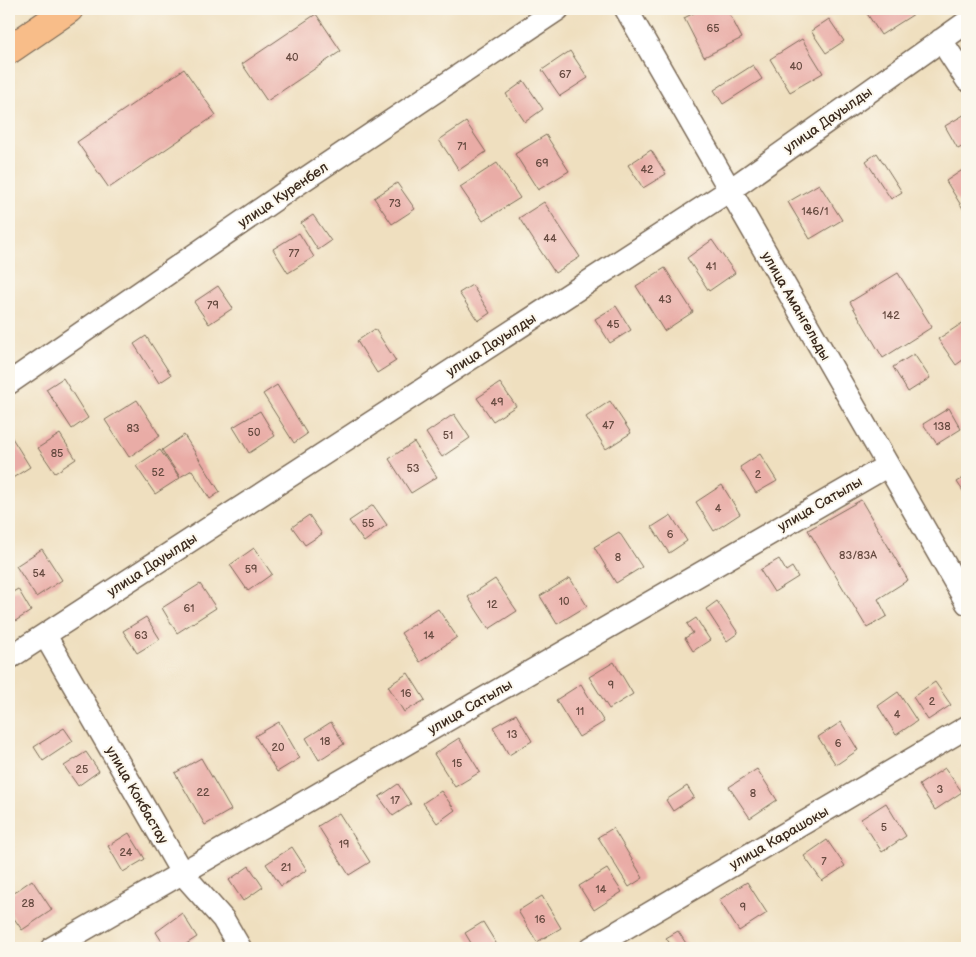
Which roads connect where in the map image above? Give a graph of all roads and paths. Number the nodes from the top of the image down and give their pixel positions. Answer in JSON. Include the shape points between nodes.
{"nodes":[{"id":1,"x":558,"y":9,"type":"edge"},
{"id":2,"x":626,"y":9,"type":"edge"},
{"id":3,"x":59,"y":12,"type":"edge"},
{"id":4,"x":967,"y":22,"type":"edge"},
{"id":5,"x":941,"y":40,"type":"junction"},
{"id":6,"x":9,"y":50,"type":"edge"},
{"id":7,"x":967,"y":80,"type":"edge"},
{"id":8,"x":730,"y":190,"type":"junction"},
{"id":9,"x":9,"y":383,"type":"edge"},
{"id":10,"x":887,"y":466,"type":"junction"},
{"id":11,"x":967,"y":603,"type":"edge"},
{"id":12,"x":45,"y":635,"type":"junction"},
{"id":13,"x":9,"y":658,"type":"edge"},
{"id":14,"x":967,"y":727,"type":"edge"},
{"id":15,"x":182,"y":873,"type":"junction"},
{"id":16,"x":52,"y":948,"type":"edge"},
{"id":17,"x":240,"y":948,"type":"edge"},
{"id":18,"x":591,"y":948,"type":"edge"}],
"edges":[{"from":1,"to":9,"type":"street","name":"улица Куренбел"},
{"from":2,"to":8,"type":"street","name":"улица Амангельды"},
{"from":3,"to":6,"type":"highway"},
{"from":4,"to":5,"type":"street","name":"улица Дауылды"},
{"from":5,"to":7,"type":"street"},
{"from":5,"to":8,"type":"street","name":"улица Дауылды"},
{"from":8,"to":10,"type":"street","name":"улица Амангельды"},
{"from":8,"to":12,"type":"street","name":"улица Дауылды"},
{"from":10,"to":11,"type":"street","name":"улица Амангельды"},
{"from":10,"to":15,"type":"street","name":"улица Сатылы"},
{"from":12,"to":13,"type":"street","name":"улица Дауылды"},
{"from":12,"to":15,"type":"street","name":"улица Кокбастау"},
{"from":14,"to":18,"type":"street","name":"улица Карашокы"},
{"from":15,"to":16,"type":"street","name":"улица Сатылы"},
{"from":15,"to":17,"type":"street","name":"улица Кокбастау","via":[[223,919]]}]}
